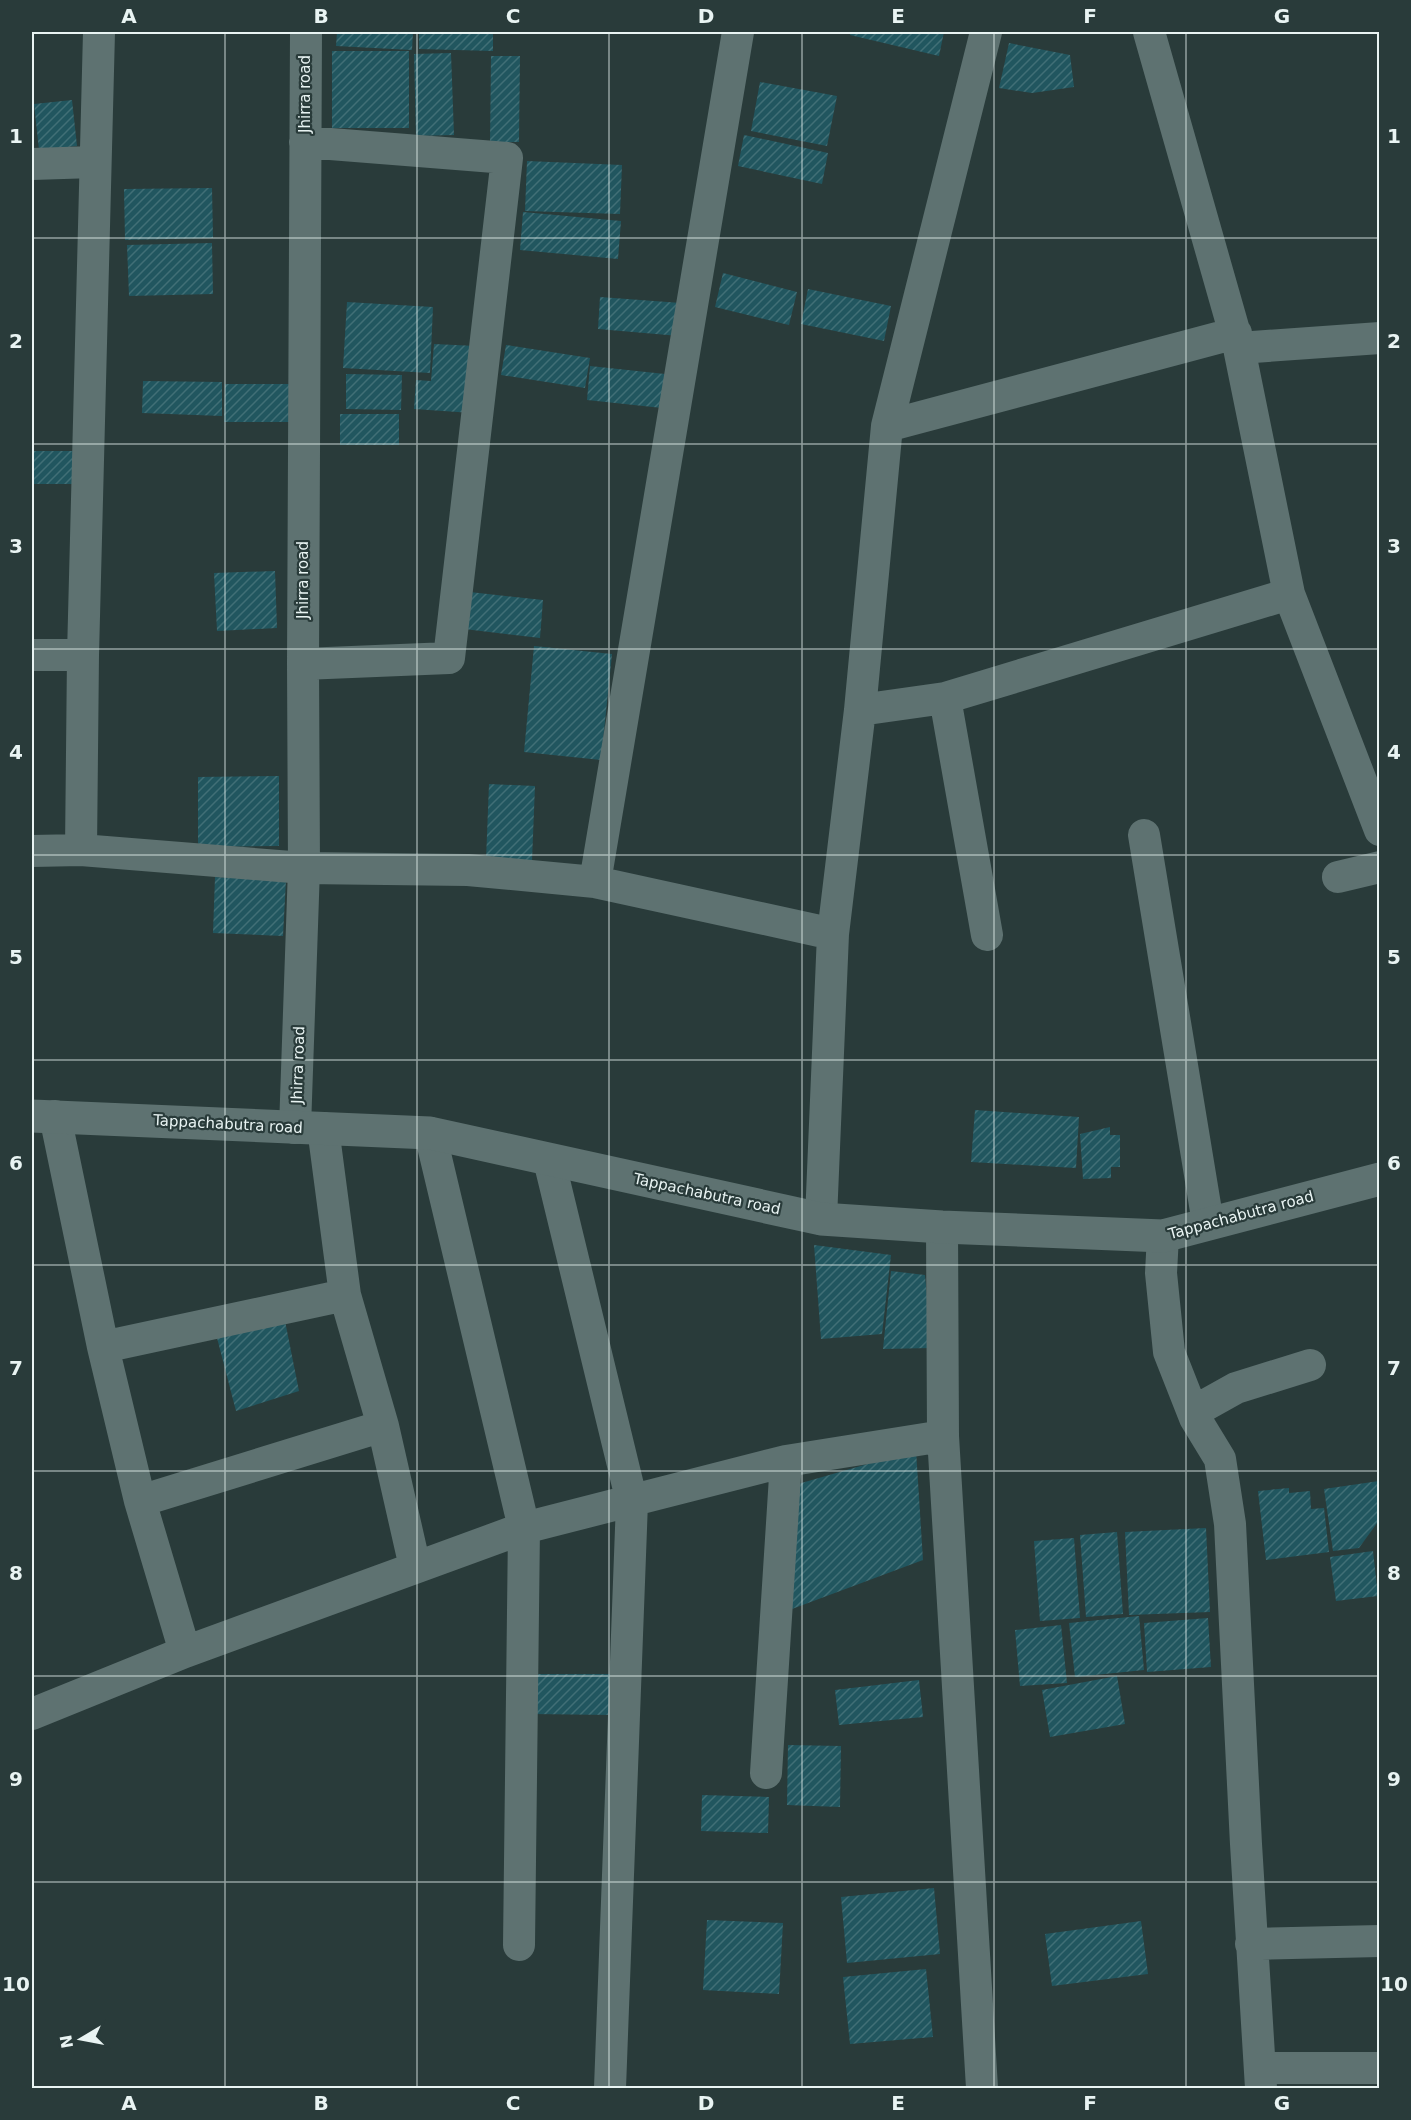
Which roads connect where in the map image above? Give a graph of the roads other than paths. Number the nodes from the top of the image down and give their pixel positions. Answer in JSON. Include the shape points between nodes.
{"nodes":[{"id":1,"x":99,"y":32,"type":"edge"},
{"id":2,"x":306,"y":32,"type":"edge"},
{"id":3,"x":736,"y":32,"type":"edge"},
{"id":4,"x":986,"y":32,"type":"edge"},
{"id":5,"x":1149,"y":32,"type":"edge"},
{"id":6,"x":305,"y":141,"type":"junction"},
{"id":7,"x":94,"y":162,"type":"junction"},
{"id":8,"x":32,"y":164,"type":"edge"},
{"id":9,"x":1380,"y":338,"type":"edge"},
{"id":10,"x":1238,"y":341,"type":"junction"},
{"id":11,"x":887,"y":426,"type":"junction"},
{"id":12,"x":1289,"y":594,"type":"junction"},
{"id":13,"x":32,"y":654,"type":"edge"},
{"id":14,"x":83,"y":655,"type":"junction"},
{"id":15,"x":303,"y":664,"type":"junction"},
{"id":16,"x":945,"y":698,"type":"junction"},
{"id":17,"x":860,"y":710,"type":"junction"},
{"id":18,"x":1380,"y":830,"type":"edge"},
{"id":19,"x":1144,"y":835,"type":"dead end"},
{"id":20,"x":81,"y":850,"type":"junction"},
{"id":21,"x":32,"y":851,"type":"edge"},
{"id":22,"x":1380,"y":867,"type":"edge"},
{"id":23,"x":304,"y":868,"type":"junction"},
{"id":24,"x":1338,"y":877,"type":"dead end"},
{"id":25,"x":595,"y":882,"type":"junction"},
{"id":26,"x":832,"y":934,"type":"junction"},
{"id":27,"x":987,"y":935,"type":"dead end"},
{"id":28,"x":43,"y":1116,"type":"edge"},
{"id":29,"x":309,"y":1128,"type":"junction"},
{"id":30,"x":430,"y":1133,"type":"junction"},
{"id":31,"x":549,"y":1160,"type":"junction"},
{"id":32,"x":1380,"y":1179,"type":"edge"},
{"id":33,"x":821,"y":1219,"type":"junction"},
{"id":34,"x":1208,"y":1223,"type":"junction"},
{"id":35,"x":942,"y":1227,"type":"junction"},
{"id":36,"x":1163,"y":1236,"type":"junction"},
{"id":37,"x":345,"y":1295,"type":"junction"},
{"id":38,"x":103,"y":1347,"type":"junction"},
{"id":39,"x":1310,"y":1365,"type":"dead end"},
{"id":40,"x":1193,"y":1412,"type":"junction"},
{"id":41,"x":383,"y":1426,"type":"junction"},
{"id":42,"x":943,"y":1436,"type":"junction"},
{"id":43,"x":786,"y":1461,"type":"junction"},
{"id":44,"x":140,"y":1501,"type":"junction"},
{"id":45,"x":632,"y":1502,"type":"junction"},
{"id":46,"x":524,"y":1528,"type":"junction"},
{"id":47,"x":416,"y":1567,"type":"junction"},
{"id":48,"x":184,"y":1652,"type":"junction"},
{"id":49,"x":32,"y":1714,"type":"edge"},
{"id":50,"x":766,"y":1773,"type":"dead end"},
{"id":51,"x":1380,"y":1941,"type":"edge"},
{"id":52,"x":1251,"y":1944,"type":"junction"},
{"id":53,"x":519,"y":1945,"type":"dead end"},
{"id":54,"x":1380,"y":2068,"type":"edge"},
{"id":55,"x":1260,"y":2078,"type":"edge"},
{"id":56,"x":610,"y":2088,"type":"edge"},
{"id":57,"x":982,"y":2088,"type":"edge"}],
"edges":[{"from":1,"to":7,"type":"street"},
{"from":2,"to":6,"type":"street","name":"Jhirra road"},
{"from":3,"to":25,"type":"street"},
{"from":4,"to":11,"type":"street"},
{"from":5,"to":10,"type":"street"},
{"from":6,"to":15,"type":"street","name":"Jhirra road"},
{"from":6,"to":15,"type":"street","via":[[507,158],[449,658]]},
{"from":7,"to":8,"type":"street"},
{"from":7,"to":14,"type":"street"},
{"from":9,"to":10,"type":"street"},
{"from":10,"to":11,"type":"street"},
{"from":10,"to":12,"type":"street"},
{"from":11,"to":17,"type":"street"},
{"from":12,"to":16,"type":"street"},
{"from":12,"to":18,"type":"street"},
{"from":13,"to":14,"type":"street"},
{"from":14,"to":20,"type":"street"},
{"from":15,"to":23,"type":"street","name":"Jhirra road"},
{"from":16,"to":17,"type":"street"},
{"from":16,"to":27,"type":"street"},
{"from":17,"to":26,"type":"street"},
{"from":19,"to":34,"type":"street"},
{"from":20,"to":21,"type":"street"},
{"from":20,"to":23,"type":"street"},
{"from":22,"to":24,"type":"street"},
{"from":23,"to":25,"type":"street","via":[[468,870]]},
{"from":23,"to":29,"type":"street","name":"Jhirra road"},
{"from":25,"to":26,"type":"street"},
{"from":26,"to":33,"type":"street"},
{"from":28,"to":29,"type":"main road","name":"Tappachabutra road"},
{"from":28,"to":38,"type":"street"},
{"from":29,"to":30,"type":"main road","name":"Tappachabutra road"},
{"from":29,"to":37,"type":"street","name":"Jhirra road"},
{"from":30,"to":31,"type":"main road","name":"Tappachabutra road"},
{"from":30,"to":46,"type":"street"},
{"from":31,"to":33,"type":"main road","name":"Tappachabutra road"},
{"from":31,"to":45,"type":"street"},
{"from":32,"to":34,"type":"main road","name":"Tappachabutra road"},
{"from":33,"to":35,"type":"main road","name":"Tappachabutra road"},
{"from":34,"to":36,"type":"main road","name":"Tappachabutra road"},
{"from":35,"to":36,"type":"main road","name":"Tappachabutra road"},
{"from":35,"to":42,"type":"street"},
{"from":36,"to":40,"type":"street","via":[[1161,1273],[1168,1352]]},
{"from":37,"to":38,"type":"street"},
{"from":37,"to":41,"type":"street","name":"Jhirra road"},
{"from":38,"to":44,"type":"street"},
{"from":39,"to":40,"type":"street","via":[[1236,1388]]},
{"from":40,"to":52,"type":"street","via":[[1220,1459],[1230,1524]]},
{"from":41,"to":44,"type":"street"},
{"from":41,"to":47,"type":"street","name":"Jhirra road"},
{"from":42,"to":43,"type":"street"},
{"from":42,"to":57,"type":"street"},
{"from":43,"to":45,"type":"street"},
{"from":43,"to":50,"type":"street"},
{"from":44,"to":48,"type":"street"},
{"from":45,"to":46,"type":"street"},
{"from":45,"to":56,"type":"street"},
{"from":46,"to":47,"type":"street"},
{"from":46,"to":53,"type":"street"},
{"from":47,"to":48,"type":"street"},
{"from":48,"to":49,"type":"street"},
{"from":51,"to":52,"type":"street"},
{"from":52,"to":55,"type":"street"},
{"from":54,"to":55,"type":"street"}]}
